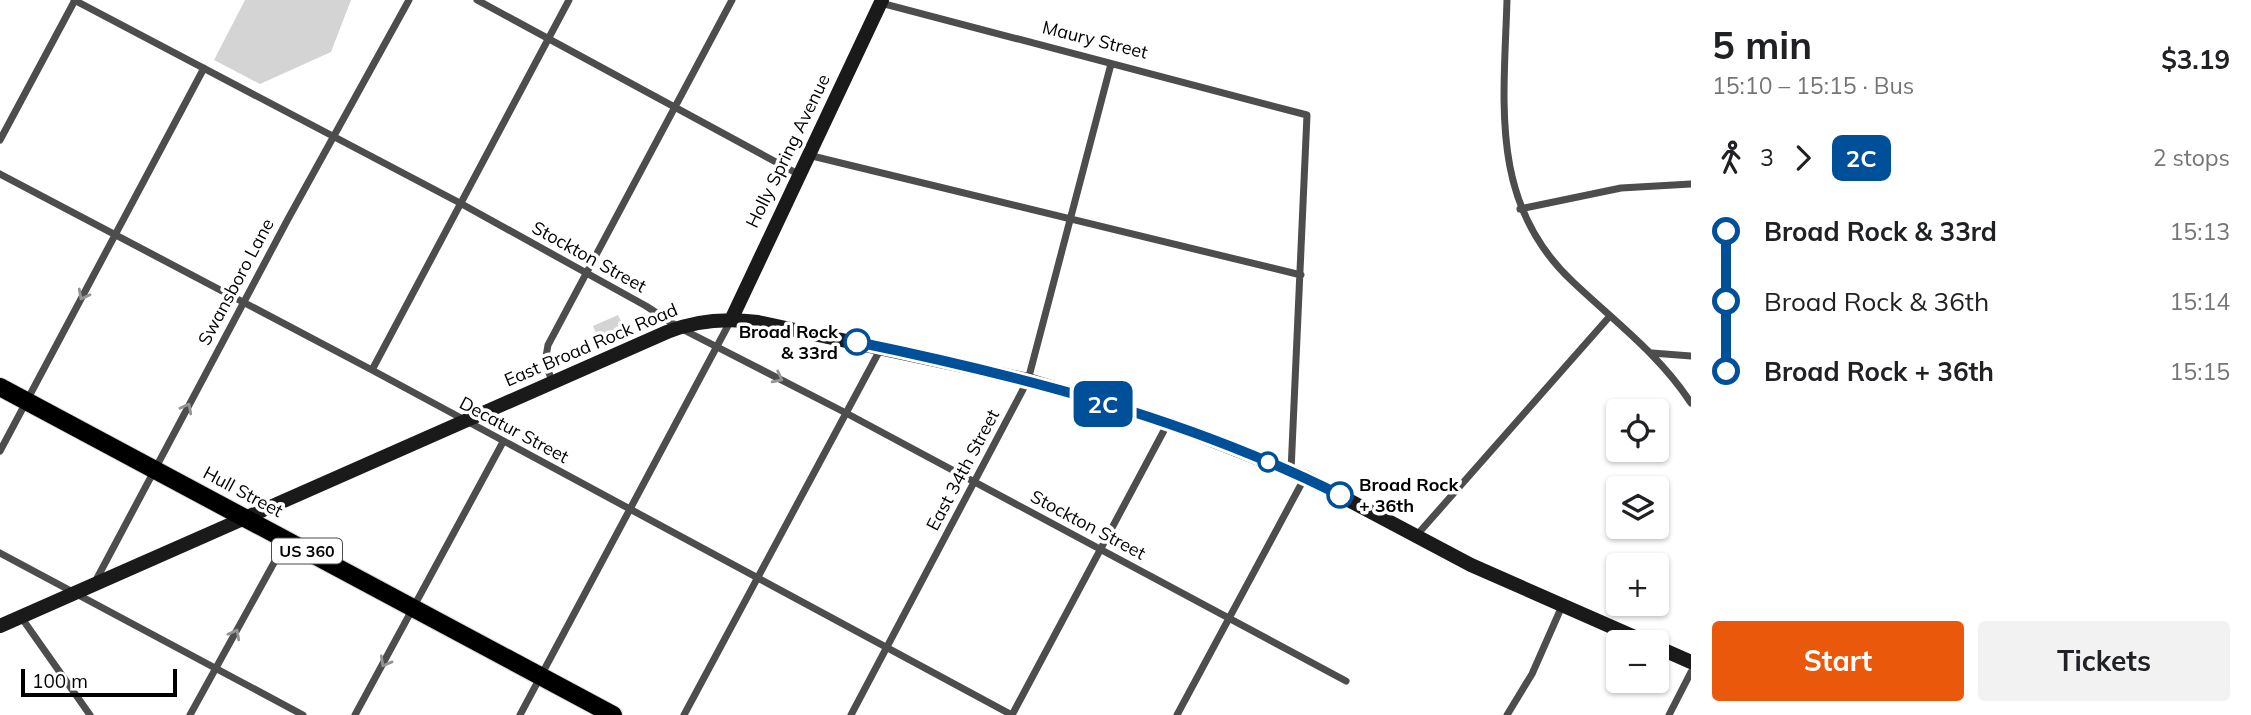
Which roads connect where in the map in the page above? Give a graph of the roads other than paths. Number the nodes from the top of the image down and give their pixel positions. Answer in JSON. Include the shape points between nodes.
{"nodes":[{"id":1,"x":74,"y":0,"type":"edge"},
{"id":2,"x":409,"y":0,"type":"edge"},
{"id":3,"x":477,"y":0,"type":"edge"},
{"id":4,"x":569,"y":0,"type":"edge"},
{"id":5,"x":732,"y":0,"type":"edge"},
{"id":6,"x":1507,"y":0,"type":"edge"},
{"id":7,"x":879,"y":1,"type":"edge"},
{"id":8,"x":550,"y":37,"type":"junction"},
{"id":9,"x":1111,"y":64,"type":"junction"},
{"id":10,"x":204,"y":68,"type":"junction"},
{"id":11,"x":674,"y":107,"type":"junction"},
{"id":12,"x":333,"y":135,"type":"junction"},
{"id":13,"x":0,"y":141,"type":"edge"},
{"id":14,"x":807,"y":155,"type":"junction"},
{"id":15,"x":0,"y":174,"type":"edge"},
{"id":16,"x":797,"y":174,"type":"junction"},
{"id":17,"x":1691,"y":184,"type":"edge"},
{"id":18,"x":460,"y":204,"type":"junction"},
{"id":19,"x":1520,"y":209,"type":"junction"},
{"id":20,"x":1070,"y":219,"type":"junction"},
{"id":21,"x":115,"y":235,"type":"junction"},
{"id":22,"x":587,"y":273,"type":"junction"},
{"id":23,"x":1301,"y":275,"type":"junction"},
{"id":24,"x":243,"y":303,"type":"junction"},
{"id":25,"x":1610,"y":316,"type":"junction"},
{"id":26,"x":731,"y":320,"type":"junction"},
{"id":27,"x":678,"y":327,"type":"junction"},
{"id":28,"x":717,"y":347,"type":"junction"},
{"id":29,"x":882,"y":348,"type":"junction"},
{"id":30,"x":1652,"y":353,"type":"junction"},
{"id":31,"x":1691,"y":356,"type":"edge"},
{"id":32,"x":372,"y":370,"type":"junction"},
{"id":33,"x":1028,"y":380,"type":"junction"},
{"id":34,"x":552,"y":381,"type":"junction"},
{"id":35,"x":0,"y":387,"type":"edge"},
{"id":36,"x":27,"y":401,"type":"junction"},
{"id":37,"x":1691,"y":403,"type":"edge"},
{"id":38,"x":846,"y":413,"type":"junction"},
{"id":39,"x":463,"y":421,"type":"junction"},
{"id":40,"x":1168,"y":424,"type":"junction"},
{"id":41,"x":503,"y":442,"type":"junction"},
{"id":42,"x":0,"y":451,"type":"edge"},
{"id":43,"x":154,"y":468,"type":"junction"},
{"id":44,"x":1298,"y":474,"type":"junction"},
{"id":45,"x":973,"y":482,"type":"junction"},
{"id":46,"x":631,"y":510,"type":"junction"},
{"id":47,"x":245,"y":517,"type":"junction"},
{"id":48,"x":1416,"y":536,"type":"junction"},
{"id":49,"x":286,"y":540,"type":"junction"},
{"id":50,"x":1101,"y":549,"type":"junction"},
{"id":51,"x":0,"y":553,"type":"edge"},
{"id":52,"x":757,"y":579,"type":"junction"},
{"id":53,"x":95,"y":582,"type":"junction"},
{"id":54,"x":74,"y":592,"type":"junction"},
{"id":55,"x":1562,"y":606,"type":"junction"},
{"id":56,"x":414,"y":608,"type":"junction"},
{"id":57,"x":20,"y":616,"type":"junction"},
{"id":58,"x":1229,"y":618,"type":"junction"},
{"id":59,"x":0,"y":626,"type":"edge"},
{"id":60,"x":1618,"y":630,"type":"edge"},
{"id":61,"x":888,"y":648,"type":"junction"},
{"id":62,"x":1669,"y":652,"type":"edge"},
{"id":63,"x":1691,"y":662,"type":"edge"},
{"id":64,"x":217,"y":669,"type":"junction"},
{"id":65,"x":1691,"y":672,"type":"edge"},
{"id":66,"x":541,"y":677,"type":"junction"},
{"id":67,"x":1346,"y":681,"type":"dead end"},
{"id":68,"x":90,"y":715,"type":"edge"},
{"id":69,"x":190,"y":715,"type":"edge"},
{"id":70,"x":303,"y":715,"type":"edge"},
{"id":71,"x":355,"y":715,"type":"edge"},
{"id":72,"x":520,"y":715,"type":"edge"},
{"id":73,"x":613,"y":715,"type":"edge"},
{"id":74,"x":684,"y":715,"type":"edge"},
{"id":75,"x":850,"y":715,"type":"edge"},
{"id":76,"x":1012,"y":715,"type":"edge"},
{"id":77,"x":1177,"y":715,"type":"edge"},
{"id":78,"x":1507,"y":715,"type":"edge"},
{"id":79,"x":1669,"y":715,"type":"edge"}],
"edges":[{"from":1,"to":10,"type":"street","name":"Stockton Street"},
{"from":1,"to":13,"type":"street"},
{"from":2,"to":12,"type":"street","name":"Swansboro Lane"},
{"from":3,"to":8,"type":"street"},
{"from":4,"to":8,"type":"street"},
{"from":5,"to":11,"type":"street"},
{"from":6,"to":19,"type":"street","via":[[1503,109],[1506,150]]},
{"from":7,"to":9,"type":"street","name":"Maury Street"},
{"from":7,"to":14,"type":"main road","name":"Holly Spring Avenue"},
{"from":8,"to":11,"type":"street"},
{"from":8,"to":18,"type":"street"},
{"from":9,"to":20,"type":"street","name":"East 34th Street"},
{"from":9,"to":23,"type":"street","name":"Maury Street","via":[[1307,115]]},
{"from":10,"to":12,"type":"street","name":"Stockton Street"},
{"from":10,"to":21,"type":"street"},
{"from":11,"to":16,"type":"street"},
{"from":11,"to":22,"type":"street"},
{"from":12,"to":18,"type":"street","name":"Stockton Street"},
{"from":12,"to":24,"type":"street","name":"Swansboro Lane"},
{"from":14,"to":16,"type":"main road","name":"Holly Spring Avenue"},
{"from":14,"to":20,"type":"street"},
{"from":15,"to":21,"type":"street","name":"Decatur Street"},
{"from":16,"to":26,"type":"main road","name":"Holly Spring Avenue"},
{"from":17,"to":19,"type":"street","via":[[1620,188]]},
{"from":18,"to":22,"type":"street","name":"Stockton Street"},
{"from":18,"to":32,"type":"street"},
{"from":19,"to":25,"type":"street","via":[[1554,262]]},
{"from":20,"to":23,"type":"street"},
{"from":20,"to":33,"type":"street","name":"East 34th Street"},
{"from":21,"to":24,"type":"street","name":"Decatur Street"},
{"from":21,"to":36,"type":"street","one_way":true},
{"from":22,"to":27,"type":"street","name":"Stockton Street"},
{"from":22,"to":34,"type":"street","via":[[548,345],[545,362]]},
{"from":23,"to":44,"type":"street"},
{"from":24,"to":32,"type":"street","name":"Decatur Street"},
{"from":43,"to":24,"type":"street","name":"Swansboro Lane","one_way":true},
{"from":25,"to":30,"type":"street"},
{"from":25,"to":48,"type":"street"},
{"from":26,"to":27,"type":"main road","name":"East Broad Rock Road"},
{"from":26,"to":28,"type":"street"},
{"from":26,"to":29,"type":"main road","name":"East Broad Rock Road"},
{"from":27,"to":28,"type":"street","name":"Stockton Street"},
{"from":27,"to":34,"type":"main road","name":"East Broad Rock Road"},
{"from":28,"to":38,"type":"street","name":"Stockton Street","one_way":true},
{"from":28,"to":46,"type":"street"},
{"from":29,"to":33,"type":"main road","name":"East Broad Rock Road"},
{"from":29,"to":38,"type":"street"},
{"from":30,"to":31,"type":"street"},
{"from":30,"to":37,"type":"street"},
{"from":32,"to":39,"type":"street","name":"Decatur Street"},
{"from":33,"to":40,"type":"main road","name":"East Broad Rock Road"},
{"from":33,"to":45,"type":"street","name":"East 34th Street"},
{"from":34,"to":39,"type":"main road","name":"East Broad Rock Road"},
{"from":35,"to":36,"type":"main road","name":"Hull Street","number":"US 360"},
{"from":36,"to":42,"type":"street"},
{"from":36,"to":43,"type":"main road","name":"Hull Street","number":"US 360"},
{"from":38,"to":45,"type":"street","name":"Stockton Street"},
{"from":38,"to":52,"type":"street"},
{"from":39,"to":41,"type":"street","name":"Decatur Street"},
{"from":39,"to":47,"type":"main road","name":"East Broad Rock Road"},
{"from":40,"to":44,"type":"main road","name":"East Broad Rock Road"},
{"from":40,"to":50,"type":"street"},
{"from":41,"to":46,"type":"street","name":"Decatur Street"},
{"from":41,"to":56,"type":"street"},
{"from":43,"to":47,"type":"main road","name":"Hull Street","number":"US 360"},
{"from":43,"to":53,"type":"street","name":"Swansboro Lane"},
{"from":44,"to":48,"type":"main road","name":"East Broad Rock Road"},
{"from":44,"to":58,"type":"street"},
{"from":45,"to":50,"type":"street","name":"Stockton Street"},
{"from":45,"to":61,"type":"street","name":"East 34th Street"},
{"from":46,"to":52,"type":"street","name":"Decatur Street"},
{"from":46,"to":66,"type":"street"},
{"from":47,"to":49,"type":"main road","name":"Hull Street","number":"US 360"},
{"from":47,"to":53,"type":"main road","name":"East Broad Rock Road"},
{"from":48,"to":55,"type":"main road","name":"East Broad Rock Road"},
{"from":49,"to":56,"type":"main road","name":"Hull Street","number":"US 360"},
{"from":64,"to":49,"type":"street","one_way":true},
{"from":50,"to":58,"type":"street","name":"Stockton Street"},
{"from":50,"to":76,"type":"street"},
{"from":51,"to":54,"type":"street"},
{"from":52,"to":61,"type":"street","name":"Decatur Street"},
{"from":52,"to":74,"type":"street"},
{"from":53,"to":54,"type":"main road","name":"East Broad Rock Road"},
{"from":54,"to":57,"type":"main road","name":"East Broad Rock Road"},
{"from":54,"to":64,"type":"street"},
{"from":55,"to":60,"type":"main road","name":"East Broad Rock Road"},
{"from":55,"to":78,"type":"street","via":[[1532,674]]},
{"from":56,"to":66,"type":"main road","name":"Hull Street","number":"US 360"},
{"from":56,"to":71,"type":"street","one_way":true},
{"from":57,"to":59,"type":"main road","name":"East Broad Rock Road"},
{"from":57,"to":68,"type":"street"},
{"from":58,"to":67,"type":"street","name":"Stockton Street"},
{"from":58,"to":77,"type":"street"},
{"from":61,"to":75,"type":"street","name":"East 34th Street"},
{"from":61,"to":76,"type":"street","name":"Decatur Street"},
{"from":62,"to":63,"type":"main road"},
{"from":64,"to":69,"type":"street"},
{"from":64,"to":70,"type":"street"},
{"from":65,"to":79,"type":"street"},
{"from":66,"to":72,"type":"street"},
{"from":66,"to":73,"type":"main road","name":"Hull Street","number":"US 360"}]}
